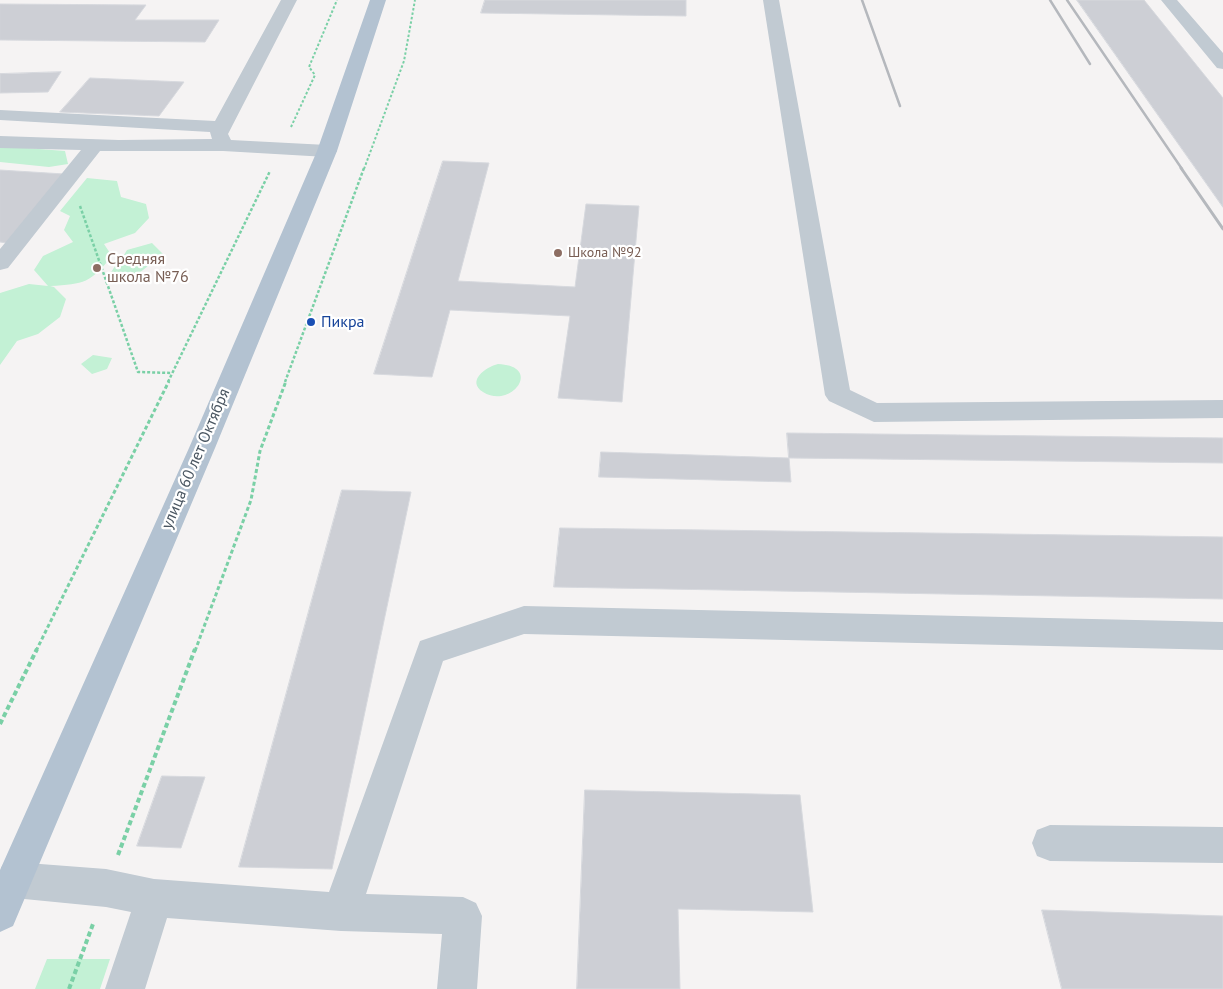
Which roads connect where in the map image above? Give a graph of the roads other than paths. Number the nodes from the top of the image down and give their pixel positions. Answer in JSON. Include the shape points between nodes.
{"nodes":[{"id":1,"x":289,"y":0,"type":"edge"},
{"id":2,"x":378,"y":0,"type":"edge"},
{"id":3,"x":771,"y":0,"type":"edge"},
{"id":4,"x":1169,"y":0,"type":"edge"},
{"id":5,"x":1223,"y":64,"type":"edge"},
{"id":6,"x":0,"y":115,"type":"edge"},
{"id":7,"x":222,"y":136,"type":"junction"},
{"id":8,"x":0,"y":142,"type":"edge"},
{"id":9,"x":95,"y":145,"type":"junction"},
{"id":10,"x":327,"y":152,"type":"junction"},
{"id":11,"x":0,"y":263,"type":"edge"},
{"id":12,"x":1223,"y":409,"type":"edge"},
{"id":13,"x":1223,"y":636,"type":"edge"},
{"id":14,"x":1050,"y":843,"type":"dead end"},
{"id":15,"x":1223,"y":844,"type":"edge"},
{"id":16,"x":14,"y":880,"type":"junction"},
{"id":17,"x":154,"y":898,"type":"junction"},
{"id":18,"x":341,"y":912,"type":"junction"},
{"id":19,"x":0,"y":913,"type":"edge"},
{"id":20,"x":125,"y":989,"type":"edge"},
{"id":21,"x":457,"y":989,"type":"edge"}],
"edges":[{"from":1,"to":7,"type":"lane"},
{"from":2,"to":10,"type":"main road","name":"улица 60 лет Октября"},
{"from":3,"to":12,"type":"lane","via":[[838,395],[874,413]]},
{"from":4,"to":5,"type":"lane"},
{"from":6,"to":7,"type":"lane"},
{"from":7,"to":9,"type":"lane"},
{"from":7,"to":10,"type":"lane","via":[[281,149]]},
{"from":8,"to":9,"type":"lane"},
{"from":9,"to":11,"type":"lane"},
{"from":10,"to":16,"type":"main road","name":"улица 60 лет Октября"},
{"from":13,"to":18,"type":"lane","via":[[524,620],[431,652]]},
{"from":14,"to":15,"type":"lane"},
{"from":16,"to":17,"type":"lane","via":[[106,888]]},
{"from":16,"to":19,"type":"main road","name":"улица 60 лет Октября"},
{"from":17,"to":18,"type":"lane"},
{"from":17,"to":20,"type":"lane"},
{"from":18,"to":21,"type":"lane","via":[[463,916]]}]}
